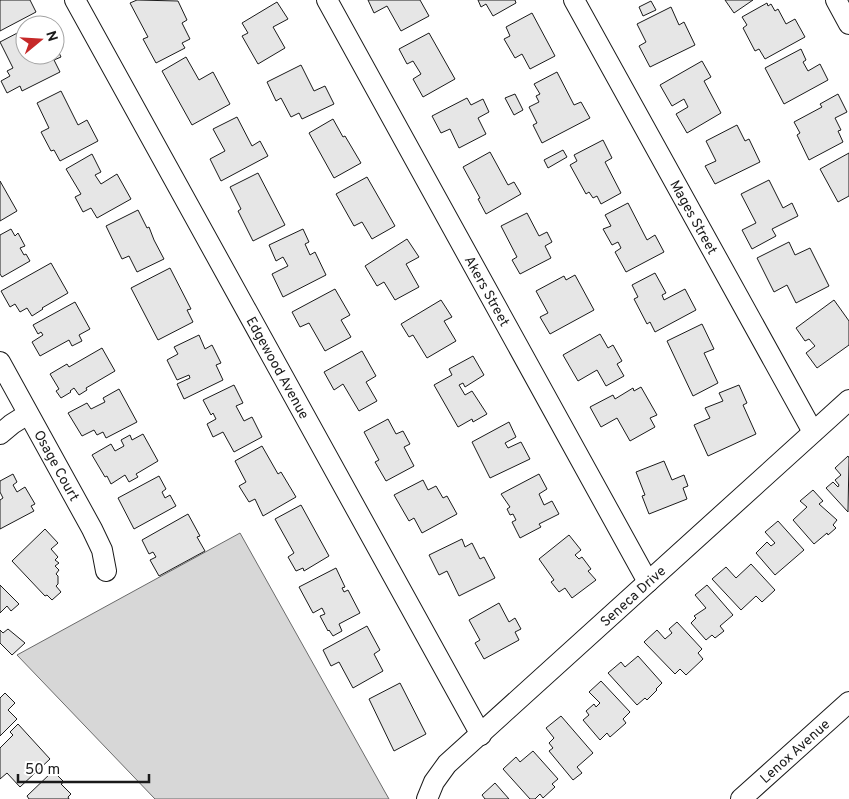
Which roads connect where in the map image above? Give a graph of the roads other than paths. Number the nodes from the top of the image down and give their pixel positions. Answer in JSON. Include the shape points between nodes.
{"nodes":[{"id":1,"x":75,"y":0,"type":"edge"},
{"id":2,"x":327,"y":0,"type":"edge"},
{"id":3,"x":574,"y":0,"type":"edge"},
{"id":4,"x":836,"y":0,"type":"edge"},
{"id":5,"x":849,"y":24,"type":"edge"},
{"id":6,"x":0,"y":362,"type":"edge"},
{"id":7,"x":849,"y":400,"type":"edge"},
{"id":8,"x":28,"y":414,"type":"junction"},
{"id":9,"x":813,"y":432,"type":"junction"},
{"id":10,"x":0,"y":434,"type":"edge"},
{"id":11,"x":106,"y":571,"type":"dead end"},
{"id":12,"x":648,"y":582,"type":"junction"},
{"id":13,"x":849,"y":702,"type":"edge"},
{"id":14,"x":481,"y":735,"type":"junction"},
{"id":15,"x":427,"y":799,"type":"edge"},
{"id":16,"x":741,"y":799,"type":"edge"}],
"edges":[{"from":1,"to":14,"type":"street","name":"Edgewood Avenue"},
{"from":2,"to":12,"type":"street","name":"Akers Street"},
{"from":3,"to":9,"type":"street","name":"Mages Street"},
{"from":4,"to":5,"type":"street"},
{"from":6,"to":8,"type":"street","name":"Osage Court"},
{"from":7,"to":9,"type":"street","name":"Seneca Drive"},
{"from":8,"to":10,"type":"street"},
{"from":8,"to":11,"type":"street","name":"Osage Court","via":[[92,529],[102,550]]},
{"from":9,"to":12,"type":"street","name":"Seneca Drive"},
{"from":12,"to":14,"type":"street","name":"Seneca Drive"},
{"from":13,"to":16,"type":"street","name":"Lenox Avenue"},
{"from":14,"to":15,"type":"street","name":"Seneca Drive","via":[[439,773]]}]}
